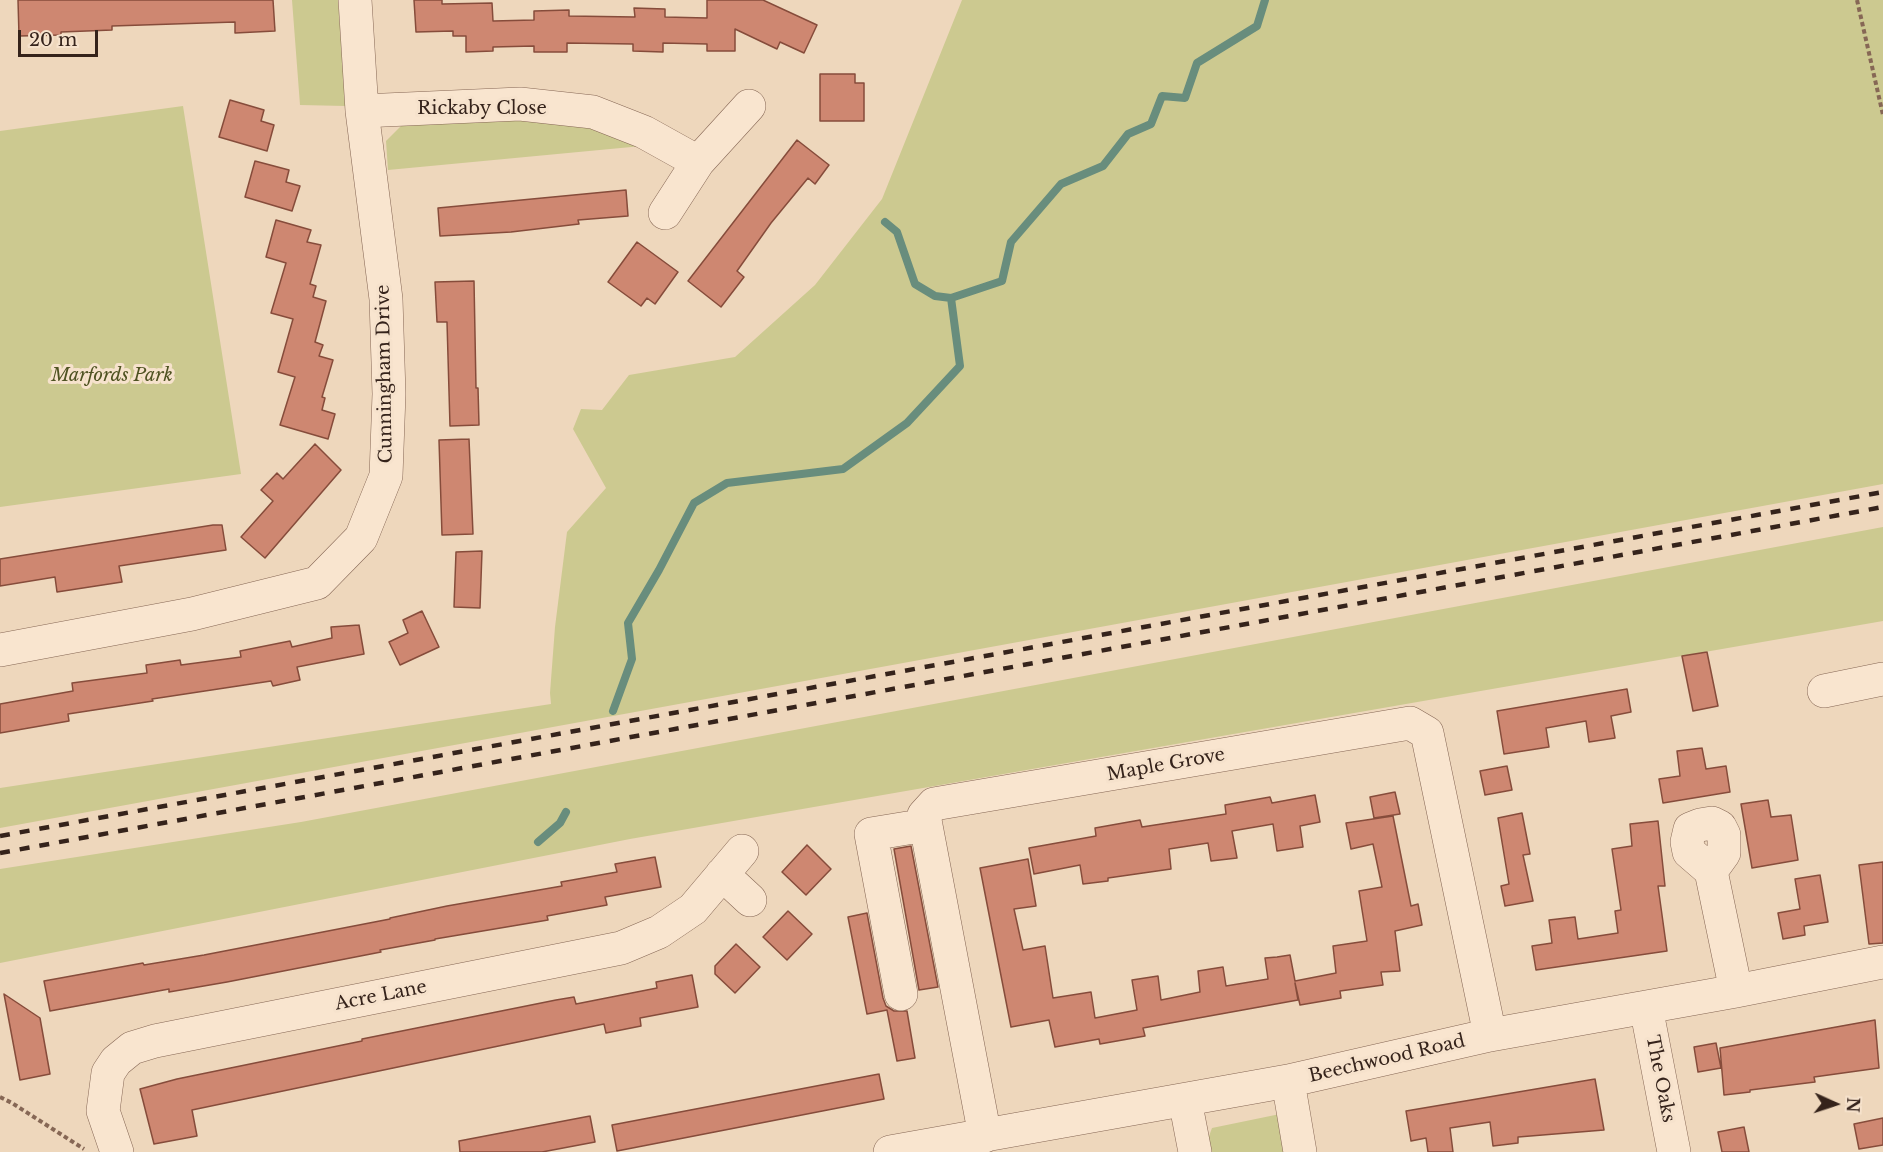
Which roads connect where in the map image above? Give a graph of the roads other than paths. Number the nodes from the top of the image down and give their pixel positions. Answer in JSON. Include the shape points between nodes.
{"nodes":[{"id":1,"x":355,"y":0,"type":"edge"},
{"id":2,"x":749,"y":106,"type":"dead end"},
{"id":3,"x":362,"y":111,"type":"junction"},
{"id":4,"x":698,"y":162,"type":"junction"},
{"id":5,"x":666,"y":213,"type":"dead end"},
{"id":6,"x":0,"y":650,"type":"edge"},
{"id":7,"x":1883,"y":679,"type":"edge"},
{"id":8,"x":1824,"y":691,"type":"dead end"},
{"id":9,"x":926,"y":825,"type":"junction"},
{"id":10,"x":1712,"y":871,"type":"dead end"},
{"id":11,"x":750,"y":900,"type":"dead end"},
{"id":12,"x":1883,"y":962,"type":"edge"},
{"id":13,"x":1736,"y":991,"type":"junction"},
{"id":14,"x":901,"y":994,"type":"dead end"},
{"id":15,"x":1646,"y":1007,"type":"junction"},
{"id":16,"x":1490,"y":1035,"type":"junction"},
{"id":17,"x":1288,"y":1081,"type":"junction"},
{"id":18,"x":1185,"y":1100,"type":"junction"},
{"id":19,"x":985,"y":1136,"type":"junction"},
{"id":20,"x":117,"y":1152,"type":"edge"},
{"id":21,"x":890,"y":1152,"type":"edge"},
{"id":22,"x":1195,"y":1152,"type":"edge"},
{"id":23,"x":1300,"y":1152,"type":"edge"},
{"id":24,"x":1674,"y":1152,"type":"edge"}],
"edges":[{"from":1,"to":3,"type":"street","name":"Cunningham Drive"},
{"from":2,"to":4,"type":"street"},
{"from":3,"to":4,"type":"street","name":"Rickaby Close","via":[[520,104],[593,112],[644,132]]},
{"from":3,"to":6,"type":"street","name":"Cunningham Drive","via":[[386,299],[388,394],[386,476],[361,538],[317,583],[192,614]]},
{"from":4,"to":5,"type":"street"},
{"from":7,"to":8,"type":"street"},
{"from":9,"to":14,"type":"street","via":[[871,834]]},
{"from":9,"to":16,"type":"street","name":"Maple Grove","via":[[924,814],[934,804],[1410,723],[1427,733]]},
{"from":9,"to":19,"type":"street"},
{"from":10,"to":13,"type":"street"},
{"from":11,"to":20,"type":"street","name":"Acre Lane","via":[[732,862],[693,909],[659,932],[621,948],[132,1048],[108,1073],[103,1111]]},
{"from":12,"to":13,"type":"street","name":"Beechwood Road"},
{"from":13,"to":15,"type":"street","name":"Beechwood Road"},
{"from":15,"to":16,"type":"street","name":"Beechwood Road"},
{"from":15,"to":24,"type":"street","name":"The Oaks"},
{"from":16,"to":17,"type":"street","name":"Beechwood Road"},
{"from":17,"to":18,"type":"street","name":"Beechwood Road"},
{"from":17,"to":23,"type":"street"},
{"from":18,"to":19,"type":"street","name":"Beechwood Road"},
{"from":18,"to":22,"type":"street"},
{"from":19,"to":21,"type":"street","name":"Beechwood Road"}]}
